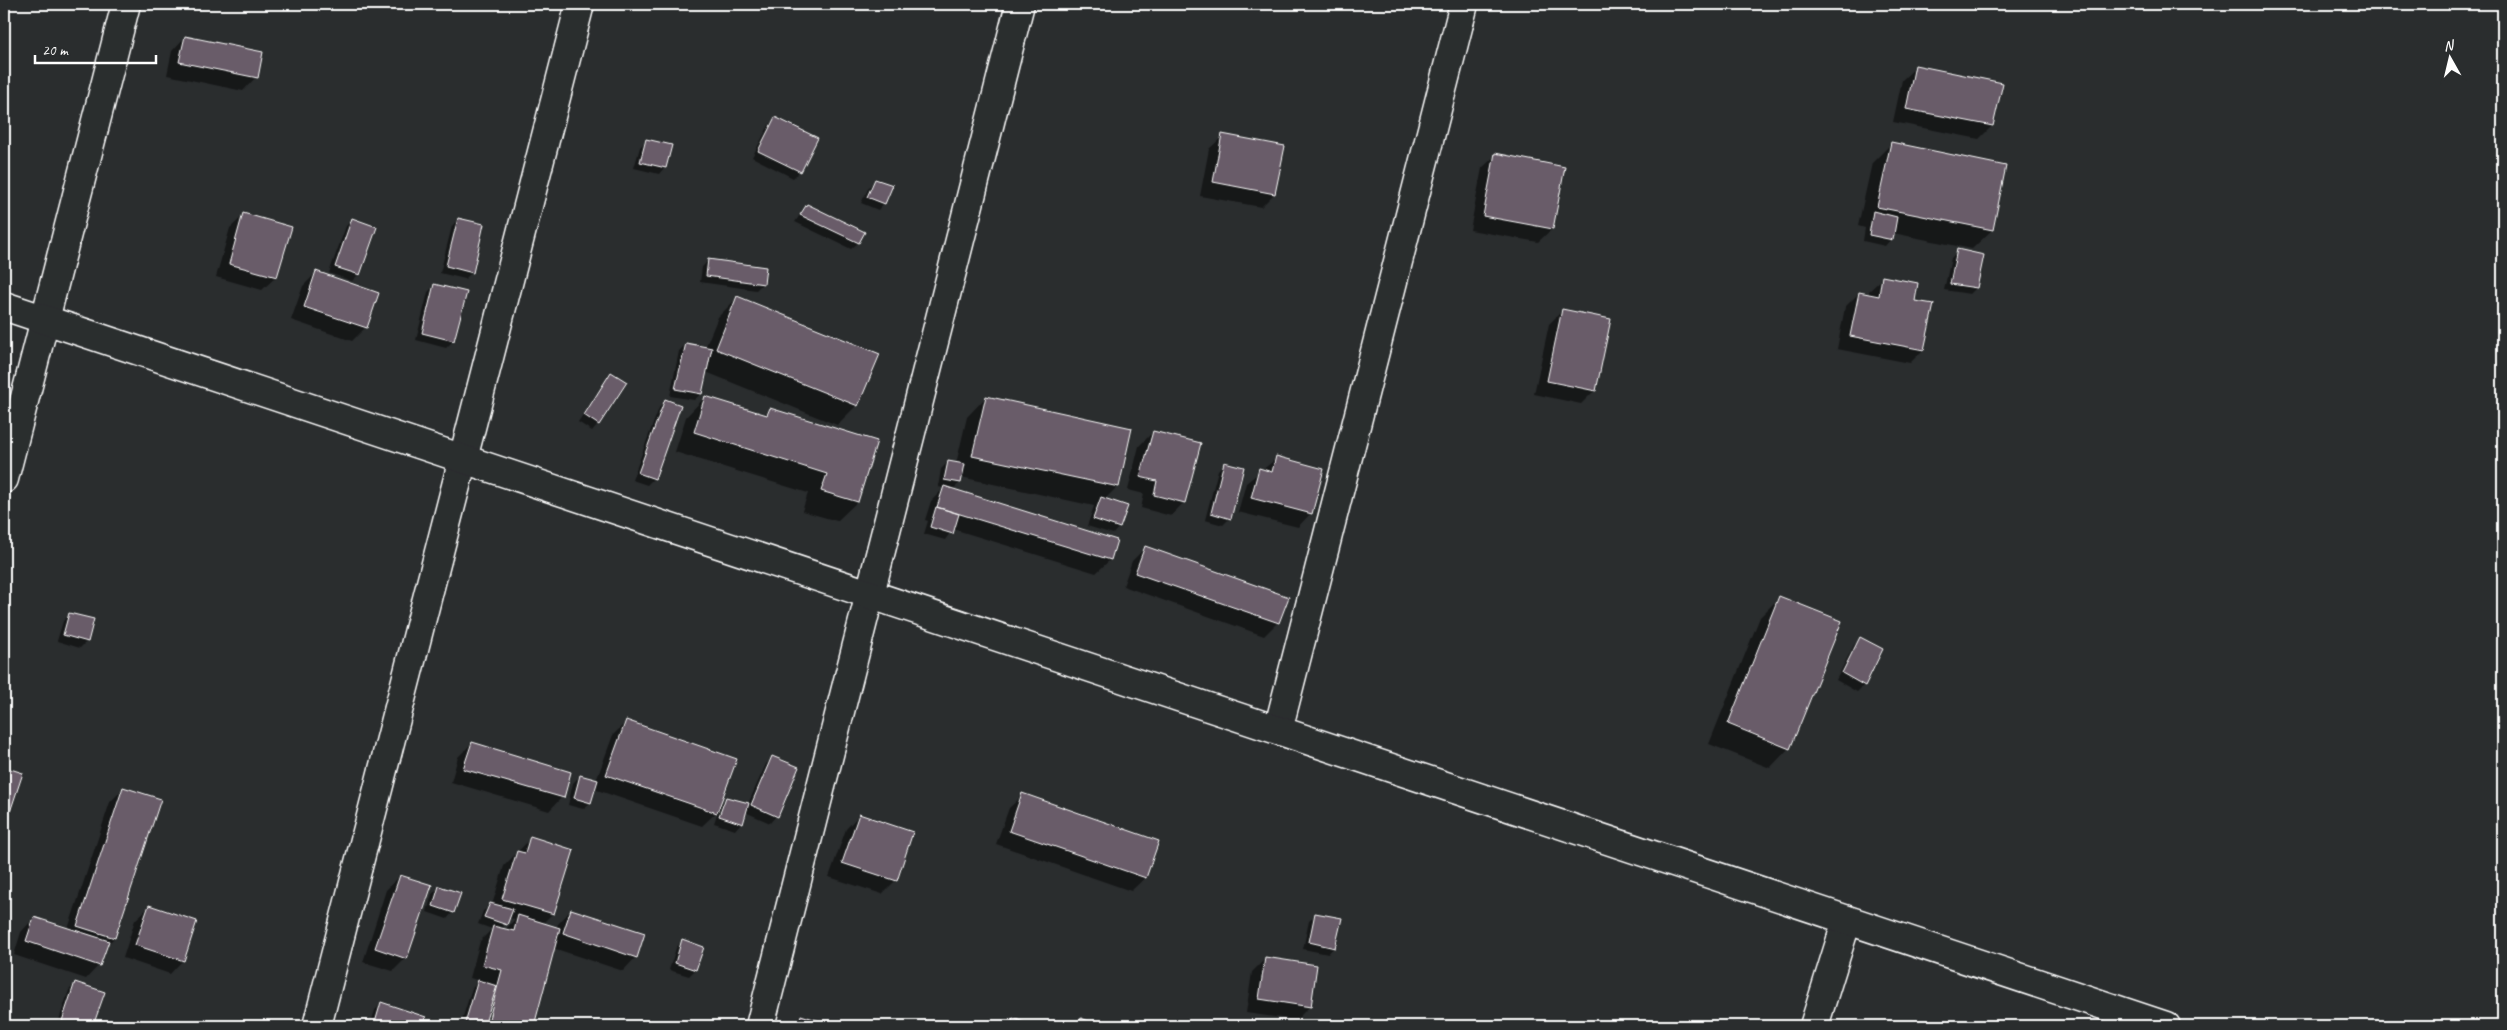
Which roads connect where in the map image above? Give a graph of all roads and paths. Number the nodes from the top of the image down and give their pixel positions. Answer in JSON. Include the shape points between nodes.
{"nodes":[{"id":1,"x":126,"y":4,"type":"edge"},
{"id":2,"x":580,"y":4,"type":"edge"},
{"id":3,"x":1020,"y":4,"type":"edge"},
{"id":4,"x":1464,"y":4,"type":"edge"},
{"id":5,"x":4,"y":292,"type":"edge"},
{"id":6,"x":4,"y":306,"type":"edge"},
{"id":7,"x":45,"y":319,"type":"junction"},
{"id":8,"x":463,"y":458,"type":"junction"},
{"id":9,"x":4,"y":479,"type":"edge"},
{"id":10,"x":870,"y":594,"type":"junction"},
{"id":11,"x":1278,"y":730,"type":"junction"},
{"id":12,"x":1847,"y":920,"type":"junction"},
{"id":13,"x":2151,"y":1024,"type":"edge"},
{"id":14,"x":316,"y":1026,"type":"edge"},
{"id":15,"x":760,"y":1026,"type":"edge"},
{"id":16,"x":1814,"y":1026,"type":"edge"}],
"edges":[{"from":1,"to":7,"type":"street"},
{"from":2,"to":8,"type":"street"},
{"from":3,"to":10,"type":"street"},
{"from":4,"to":11,"type":"street"},
{"from":5,"to":7,"type":"street"},
{"from":6,"to":7,"type":"street"},
{"from":7,"to":8,"type":"street"},
{"from":7,"to":9,"type":"street"},
{"from":8,"to":10,"type":"street"},
{"from":8,"to":14,"type":"street"},
{"from":10,"to":11,"type":"street"},
{"from":10,"to":15,"type":"street"},
{"from":11,"to":12,"type":"street"},
{"from":12,"to":13,"type":"street"},
{"from":12,"to":16,"type":"street"}]}
